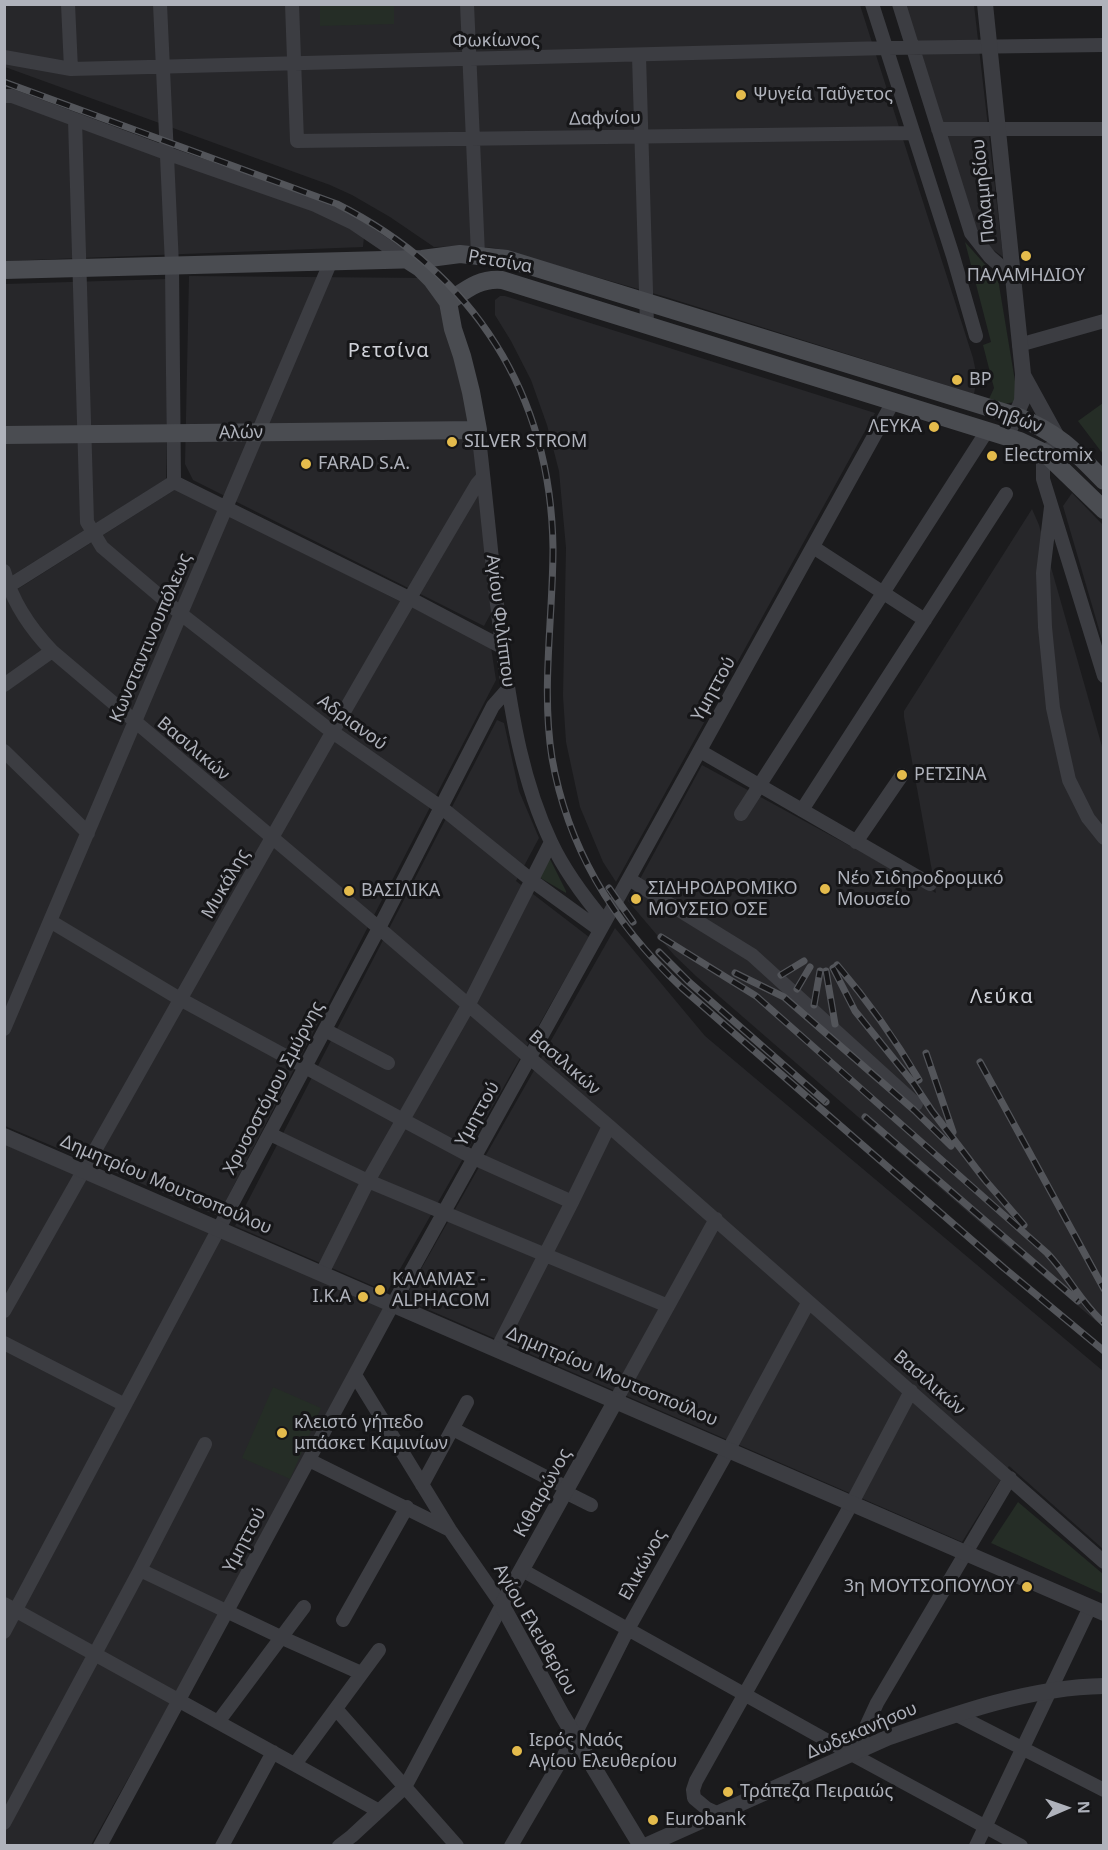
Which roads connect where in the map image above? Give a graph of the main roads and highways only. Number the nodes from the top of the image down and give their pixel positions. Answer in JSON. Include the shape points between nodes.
{"nodes":[{"id":1,"x":406,"y":259,"type":"junction"},
{"id":2,"x":4,"y":270,"type":"edge"},
{"id":3,"x":448,"y":302,"type":"junction"},
{"id":4,"x":975,"y":404,"type":"joint"},
{"id":5,"x":478,"y":430,"type":"joint"},
{"id":6,"x":987,"y":431,"type":"joint"},
{"id":7,"x":4,"y":435,"type":"edge"},
{"id":8,"x":1104,"y":481,"type":"edge"},
{"id":9,"x":1104,"y":510,"type":"edge"}],
"edges":[{"from":1,"to":2,"type":"main road","name":"Ρετσίνα"},
{"from":1,"to":3,"type":"main road","via":[[432,280]]},
{"from":1,"to":4,"type":"main road","name":"Ρετσίνα","via":[[460,254],[507,259]]},
{"from":3,"to":5,"type":"main road","name":"Αγίου Φιλίππου"},
{"from":3,"to":6,"type":"main road","name":"Ρετσίνα","via":[[472,285],[502,280]]},
{"from":4,"to":8,"type":"main road","name":"Θηβών","via":[[1039,424],[1071,447]]},
{"from":5,"to":7,"type":"main road","name":"Αλών"},
{"from":6,"to":9,"type":"main road","name":"Θηβών","via":[[1046,453]]}]}
